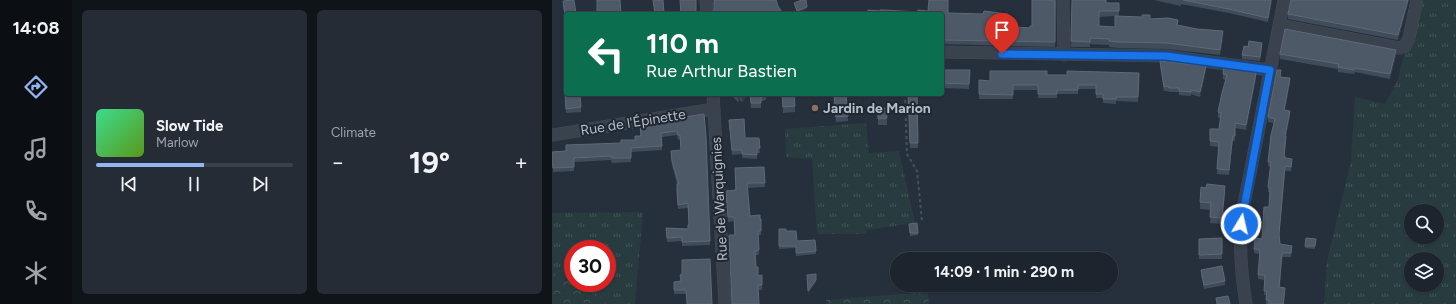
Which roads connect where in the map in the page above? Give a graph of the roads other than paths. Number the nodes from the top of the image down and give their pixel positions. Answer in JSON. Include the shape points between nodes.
{"nodes":[{"id":1,"x":706,"y":0,"type":"edge"},
{"id":2,"x":1063,"y":0,"type":"edge"},
{"id":3,"x":1284,"y":0,"type":"edge"},
{"id":4,"x":1417,"y":0,"type":"edge"},
{"id":5,"x":707,"y":12,"type":"edge"},
{"id":6,"x":1279,"y":25,"type":"junction"},
{"id":7,"x":944,"y":52,"type":"edge"},
{"id":8,"x":1064,"y":55,"type":"junction"},
{"id":9,"x":1270,"y":70,"type":"junction"},
{"id":10,"x":713,"y":96,"type":"edge"},
{"id":11,"x":714,"y":110,"type":"junction"},
{"id":12,"x":552,"y":135,"type":"edge"},
{"id":13,"x":725,"y":304,"type":"edge"},
{"id":14,"x":1246,"y":304,"type":"edge"}],
"edges":[{"from":1,"to":5,"type":"street"},
{"from":2,"to":8,"type":"street"},
{"from":3,"to":6,"type":"street"},
{"from":4,"to":6,"type":"street","via":[[1409,38],[1405,46],[1399,48]]},
{"from":6,"to":9,"type":"street"},
{"from":7,"to":8,"type":"street"},
{"from":8,"to":9,"type":"street","via":[[1166,56]]},
{"from":9,"to":14,"type":"street","via":[[1240,233]]},
{"from":10,"to":11,"type":"street","name":"Rue de Warquignies"},
{"from":11,"to":12,"type":"street","name":"Rue de l'Épinette"},
{"from":11,"to":13,"type":"street","name":"Rue de Warquignies"}]}
